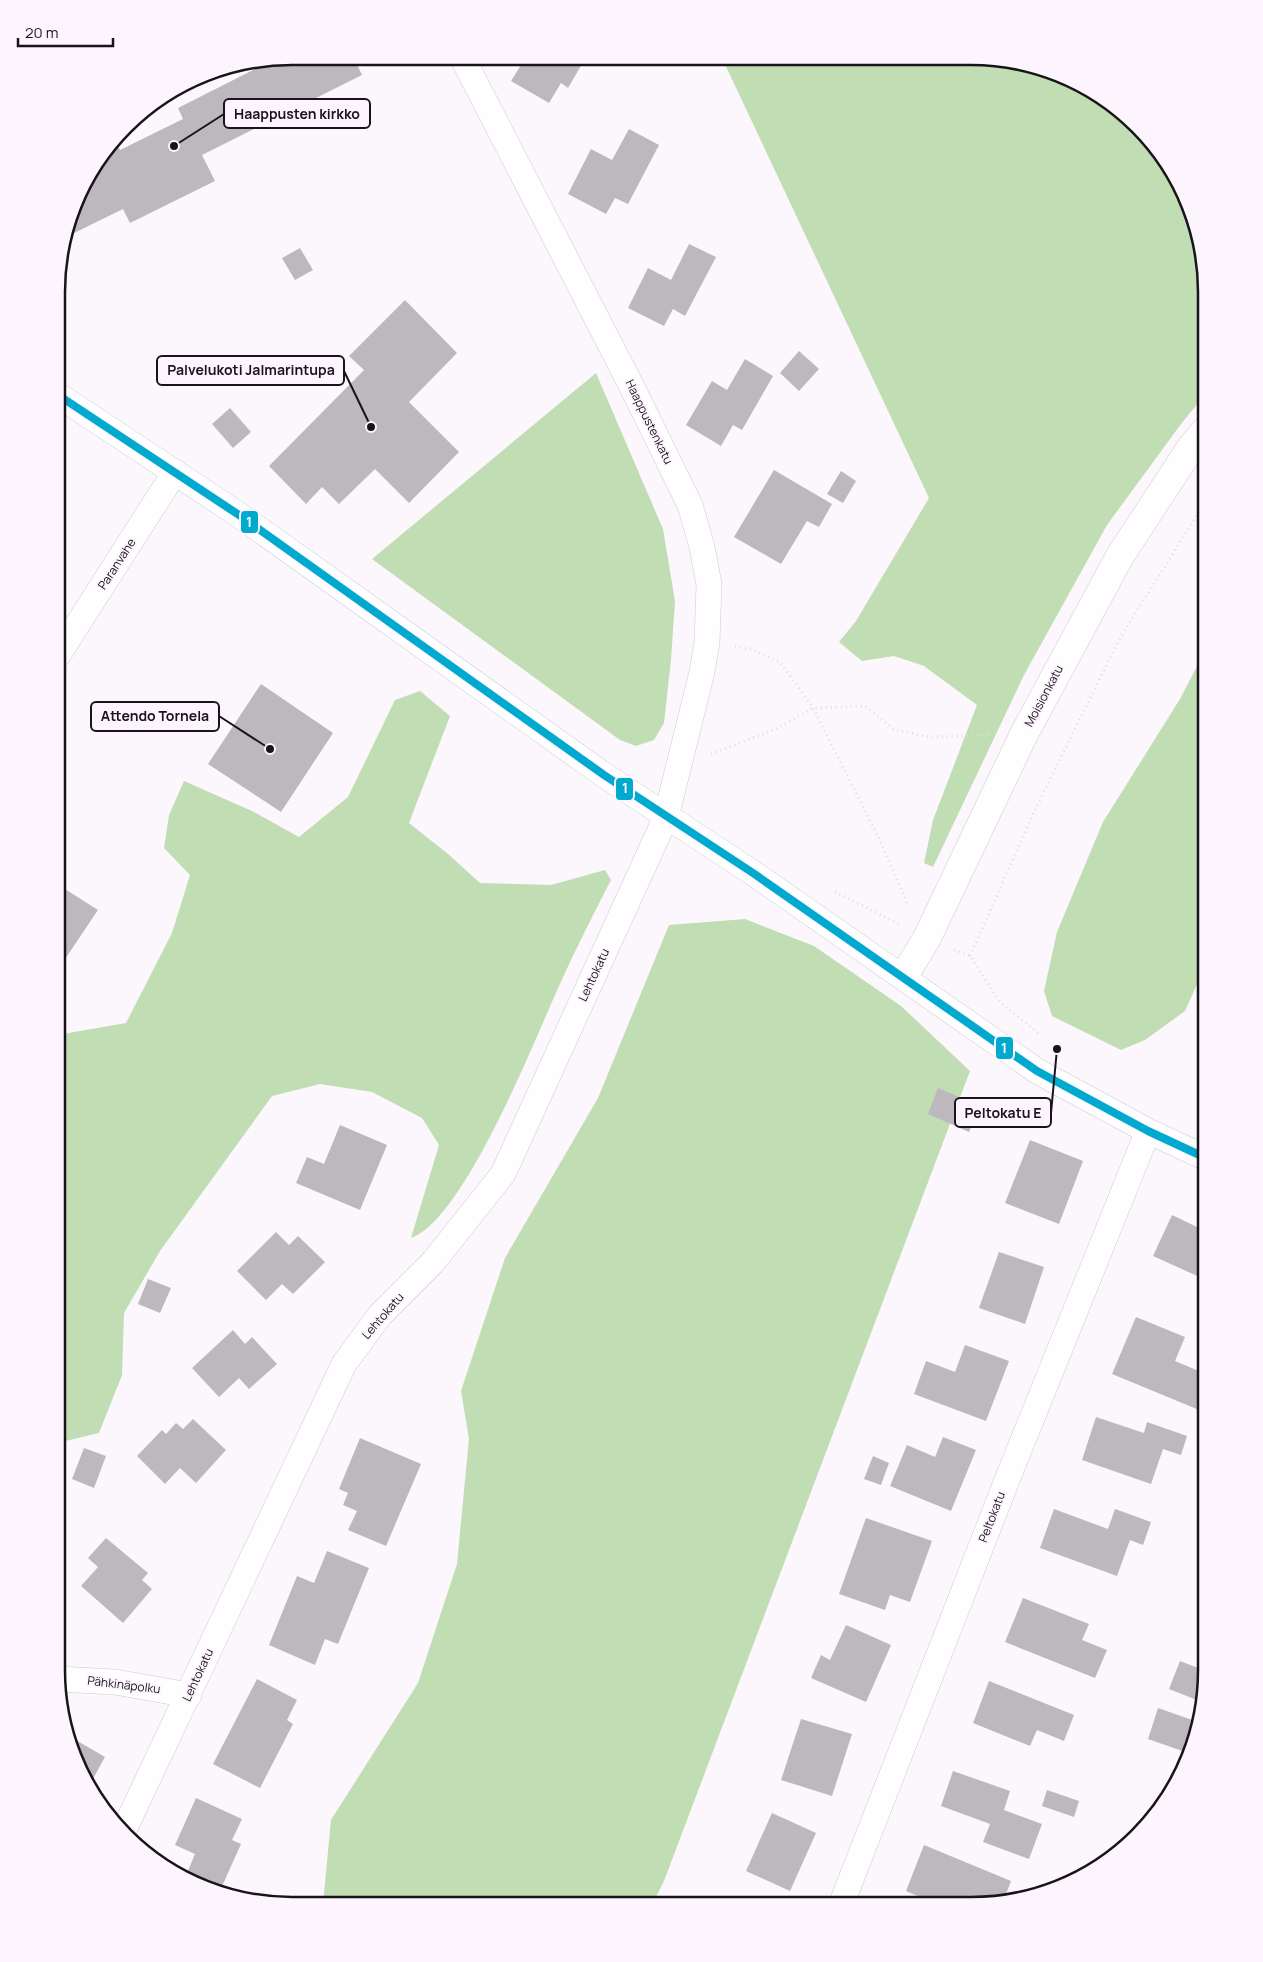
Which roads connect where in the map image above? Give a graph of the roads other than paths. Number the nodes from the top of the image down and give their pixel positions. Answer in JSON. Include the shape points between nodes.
{"nodes":[{"id":1,"x":466,"y":65,"type":"edge"},
{"id":2,"x":65,"y":400,"type":"edge"},
{"id":3,"x":1198,"y":439,"type":"edge"},
{"id":4,"x":174,"y":472,"type":"junction"},
{"id":5,"x":65,"y":644,"type":"edge"},
{"id":6,"x":666,"y":817,"type":"junction"},
{"id":7,"x":904,"y":976,"type":"junction"},
{"id":8,"x":1148,"y":1131,"type":"junction"},
{"id":9,"x":1198,"y":1154,"type":"edge"},
{"id":10,"x":65,"y":1679,"type":"edge"},
{"id":11,"x":189,"y":1695,"type":"junction"},
{"id":12,"x":126,"y":1826,"type":"edge"},
{"id":13,"x":844,"y":1897,"type":"edge"}],
"edges":[{"from":1,"to":6,"type":"street","name":"Haappustenkatu","via":[[690,505],[702,547],[709,584],[707,642]]},
{"from":2,"to":4,"type":"street"},
{"from":3,"to":7,"type":"street","name":"Moisionkatu","via":[[1120,556],[1024,734],[927,938]]},
{"from":4,"to":5,"type":"street","name":"Paranvahe"},
{"from":4,"to":6,"type":"street"},
{"from":6,"to":7,"type":"street"},
{"from":6,"to":11,"type":"street","name":"Lehtokatu","via":[[503,1174],[433,1262],[380,1315],[344,1364]]},
{"from":7,"to":8,"type":"street","via":[[1037,1071]]},
{"from":8,"to":9,"type":"street"},
{"from":8,"to":13,"type":"street","name":"Peltokatu","via":[[1005,1483]]},
{"from":10,"to":11,"type":"street","name":"Pähkinäpolku","via":[[115,1682]]},
{"from":11,"to":12,"type":"street","name":"Lehtokatu"}]}
